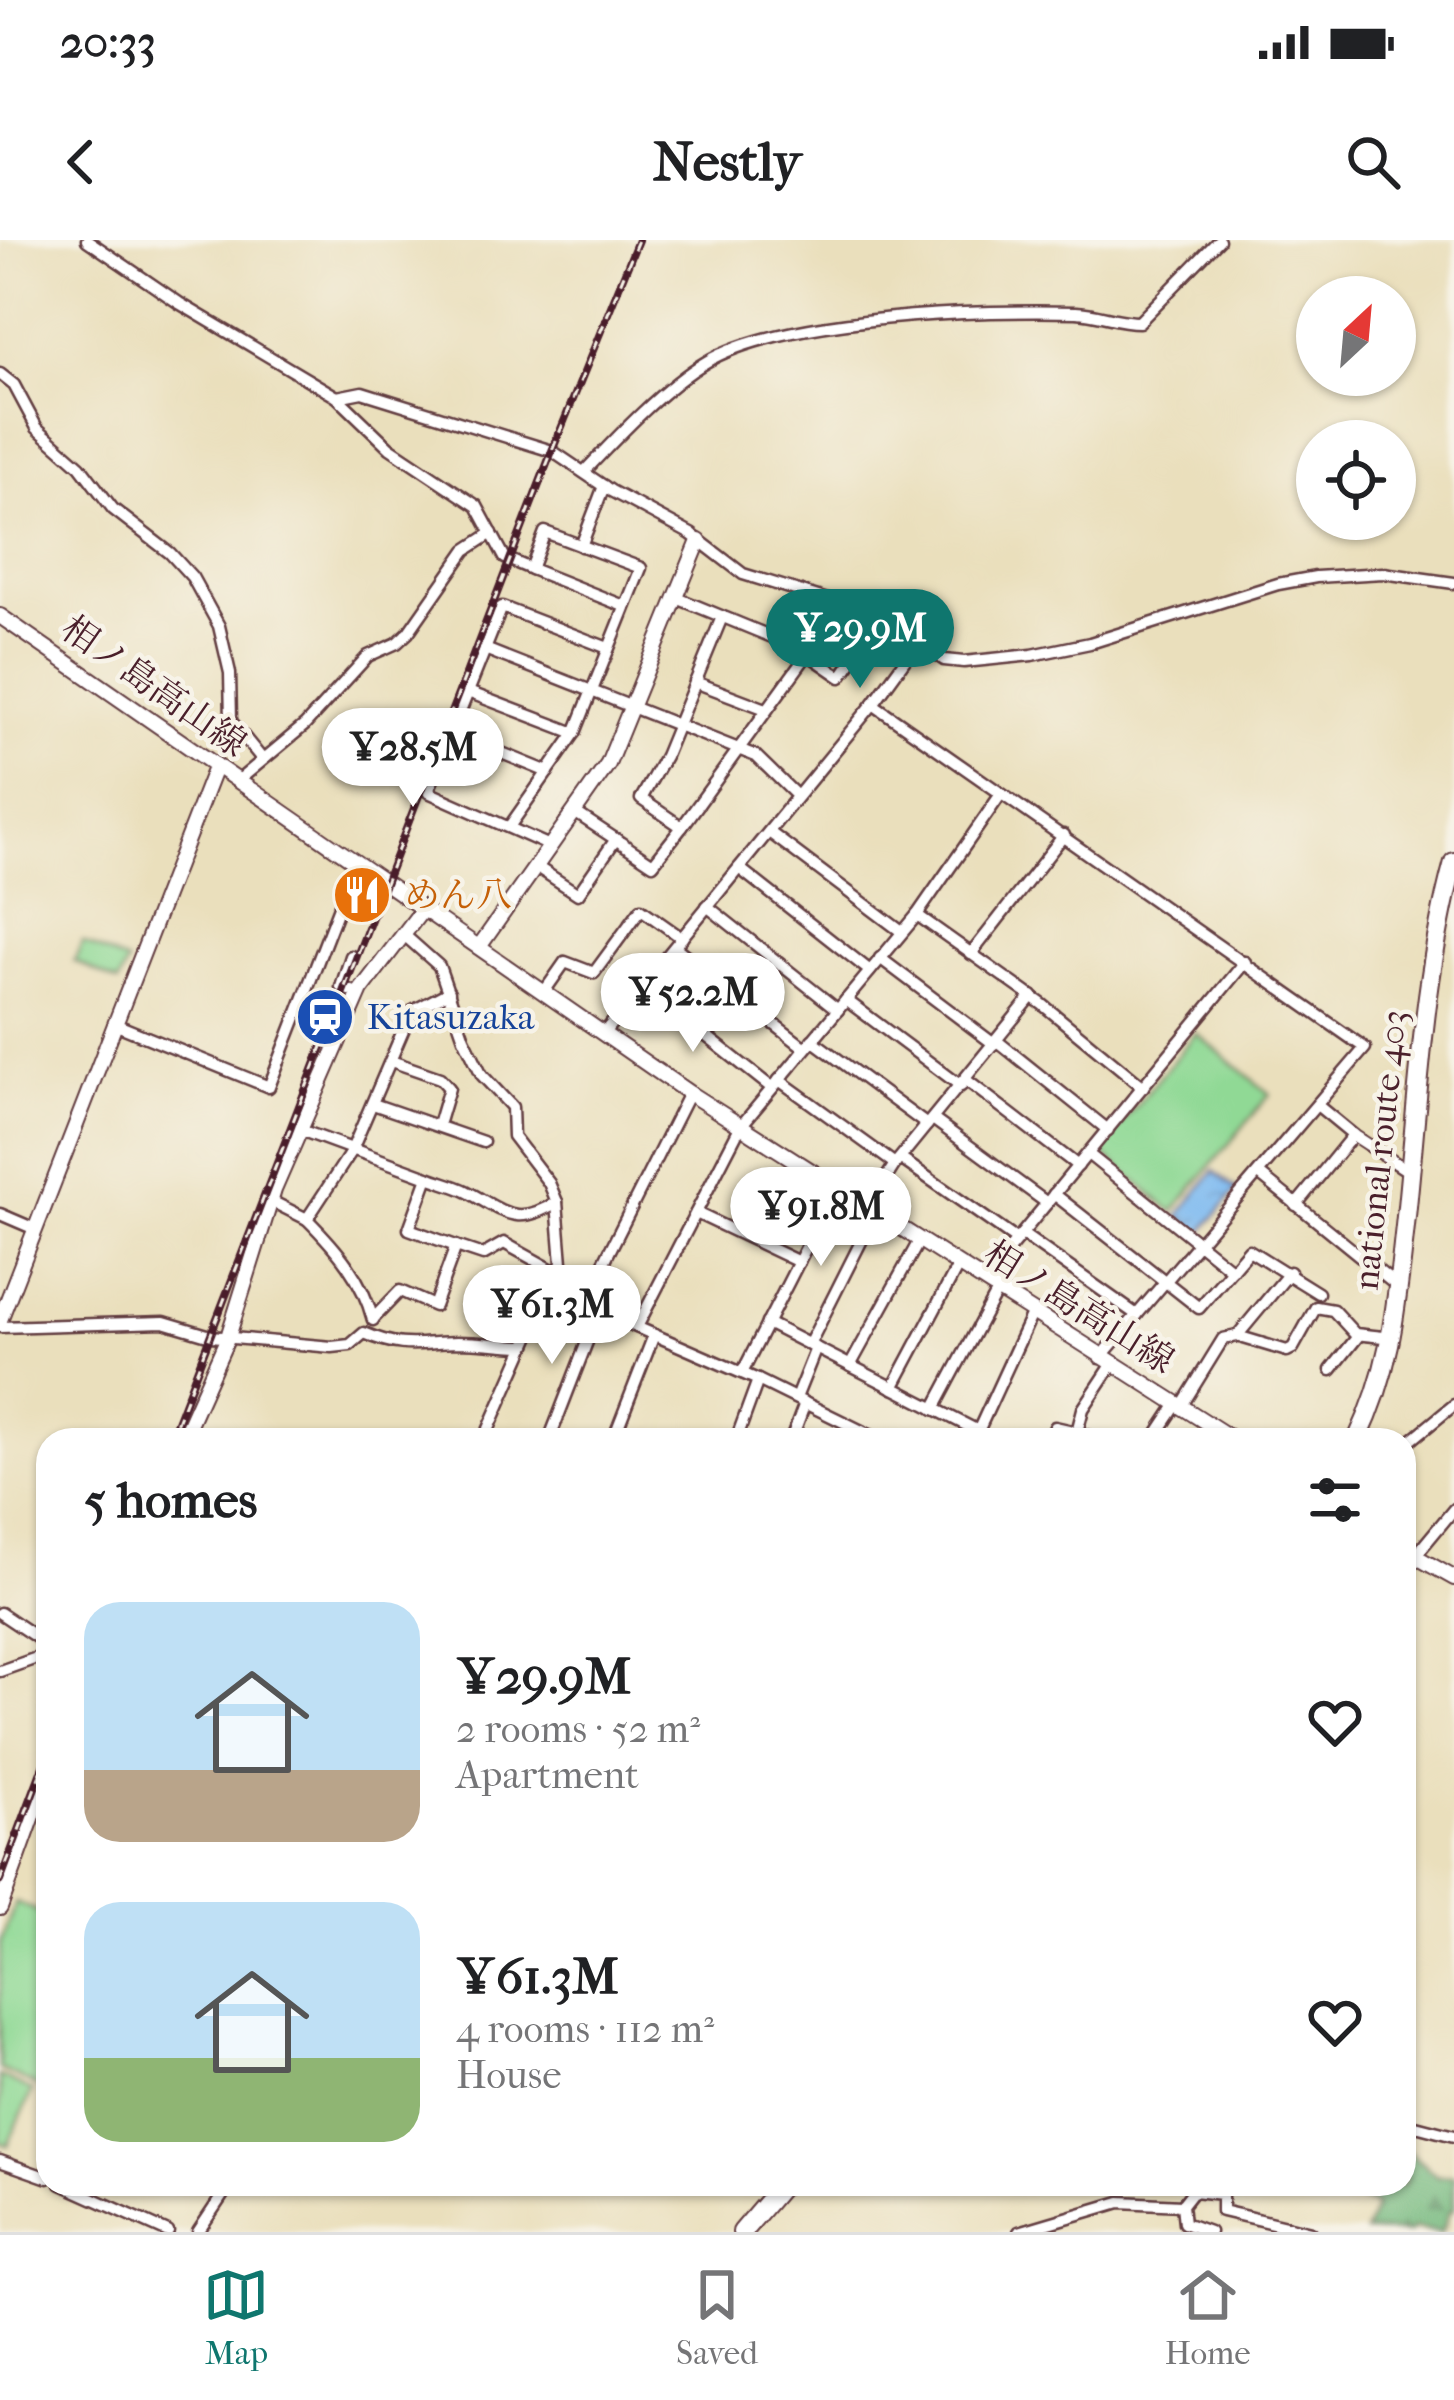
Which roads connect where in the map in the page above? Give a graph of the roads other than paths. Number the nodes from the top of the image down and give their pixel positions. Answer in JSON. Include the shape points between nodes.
{"nodes":[{"id":1,"x":87,"y":240,"type":"edge"},
{"id":2,"x":1219,"y":240,"type":"edge"},
{"id":3,"x":0,"y":374,"type":"edge"},
{"id":4,"x":337,"y":397,"type":"junction"},
{"id":5,"x":584,"y":472,"type":"junction"},
{"id":6,"x":604,"y":486,"type":"junction"},
{"id":7,"x":492,"y":533,"type":"junction"},
{"id":8,"x":699,"y":541,"type":"junction"},
{"id":9,"x":581,"y":546,"type":"junction"},
{"id":10,"x":531,"y":568,"type":"junction"},
{"id":11,"x":1454,"y":583,"type":"edge"},
{"id":12,"x":676,"y":598,"type":"junction"},
{"id":13,"x":625,"y":606,"type":"junction"},
{"id":14,"x":0,"y":616,"type":"edge"},
{"id":15,"x":722,"y":617,"type":"junction"},
{"id":16,"x":883,"y":617,"type":"junction"},
{"id":17,"x":918,"y":642,"type":"junction"},
{"id":18,"x":608,"y":648,"type":"junction"},
{"id":19,"x":485,"y":649,"type":"junction"},
{"id":20,"x":807,"y":655,"type":"junction"},
{"id":21,"x":695,"y":682,"type":"junction"},
{"id":22,"x":591,"y":691,"type":"junction"},
{"id":23,"x":468,"y":692,"type":"junction"},
{"id":24,"x":873,"y":704,"type":"junction"},
{"id":25,"x":633,"y":708,"type":"junction"},
{"id":26,"x":766,"y":709,"type":"junction"},
{"id":27,"x":678,"y":726,"type":"junction"},
{"id":28,"x":453,"y":733,"type":"junction"},
{"id":29,"x":575,"y":733,"type":"junction"},
{"id":30,"x":736,"y":748,"type":"junction"},
{"id":31,"x":262,"y":759,"type":"junction"},
{"id":32,"x":216,"y":766,"type":"junction"},
{"id":33,"x":548,"y":772,"type":"junction"},
{"id":34,"x":239,"y":780,"type":"junction"},
{"id":35,"x":1001,"y":794,"type":"junction"},
{"id":36,"x":797,"y":796,"type":"junction"},
{"id":37,"x":576,"y":813,"type":"junction"},
{"id":38,"x":508,"y":827,"type":"junction"},
{"id":39,"x":682,"y":827,"type":"junction"},
{"id":40,"x":769,"y":832,"type":"junction"},
{"id":41,"x":1064,"y":835,"type":"junction"},
{"id":42,"x":616,"y":839,"type":"junction"},
{"id":43,"x":550,"y":845,"type":"junction"},
{"id":44,"x":1454,"y":862,"type":"edge"},
{"id":45,"x":356,"y":863,"type":"junction"},
{"id":46,"x":537,"y":867,"type":"junction"},
{"id":47,"x":739,"y":868,"type":"junction"},
{"id":48,"x":707,"y":906,"type":"junction"},
{"id":49,"x":423,"y":909,"type":"junction"},
{"id":50,"x":917,"y":915,"type":"junction"},
{"id":51,"x":902,"y":932,"type":"junction"},
{"id":52,"x":403,"y":934,"type":"junction"},
{"id":53,"x":679,"y":942,"type":"junction"},
{"id":54,"x":478,"y":947,"type":"junction"},
{"id":55,"x":971,"y":954,"type":"junction"},
{"id":56,"x":351,"y":956,"type":"dead end"},
{"id":57,"x":880,"y":958,"type":"junction"},
{"id":58,"x":1246,"y":962,"type":"junction"},
{"id":59,"x":870,"y":971,"type":"junction"},
{"id":60,"x":643,"y":986,"type":"junction"},
{"id":61,"x":449,"y":992,"type":"junction"},
{"id":62,"x":544,"y":992,"type":"junction"},
{"id":63,"x":360,"y":994,"type":"junction"},
{"id":64,"x":1032,"y":996,"type":"junction"},
{"id":65,"x":842,"y":1005,"type":"junction"},
{"id":66,"x":117,"y":1025,"type":"junction"},
{"id":67,"x":603,"y":1034,"type":"junction"},
{"id":68,"x":996,"y":1042,"type":"junction"},
{"id":69,"x":809,"y":1044,"type":"junction"},
{"id":70,"x":391,"y":1060,"type":"junction"},
{"id":71,"x":963,"y":1083,"type":"junction"},
{"id":72,"x":776,"y":1084,"type":"junction"},
{"id":73,"x":1142,"y":1087,"type":"junction"},
{"id":74,"x":688,"y":1093,"type":"junction"},
{"id":75,"x":373,"y":1104,"type":"junction"},
{"id":76,"x":1317,"y":1105,"type":"junction"},
{"id":77,"x":930,"y":1122,"type":"junction"},
{"id":78,"x":439,"y":1126,"type":"junction"},
{"id":79,"x":740,"y":1126,"type":"junction"},
{"id":80,"x":303,"y":1130,"type":"junction"},
{"id":81,"x":1108,"y":1130,"type":"junction"},
{"id":82,"x":1353,"y":1135,"type":"junction"},
{"id":83,"x":483,"y":1142,"type":"dead end"},
{"id":84,"x":352,"y":1149,"type":"junction"},
{"id":85,"x":1088,"y":1154,"type":"junction"},
{"id":86,"x":898,"y":1161,"type":"junction"},
{"id":87,"x":1078,"y":1166,"type":"junction"},
{"id":88,"x":1411,"y":1173,"type":"junction"},
{"id":89,"x":1259,"y":1174,"type":"junction"},
{"id":90,"x":428,"y":1177,"type":"junction"},
{"id":91,"x":836,"y":1189,"type":"junction"},
{"id":92,"x":1051,"y":1198,"type":"junction"},
{"id":93,"x":271,"y":1201,"type":"junction"},
{"id":94,"x":557,"y":1202,"type":"junction"},
{"id":95,"x":1296,"y":1205,"type":"junction"},
{"id":96,"x":871,"y":1211,"type":"junction"},
{"id":97,"x":696,"y":1213,"type":"junction"},
{"id":98,"x":0,"y":1214,"type":"edge"},
{"id":99,"x":307,"y":1219,"type":"junction"},
{"id":100,"x":35,"y":1229,"type":"junction"},
{"id":101,"x":1019,"y":1237,"type":"junction"},
{"id":102,"x":919,"y":1241,"type":"junction"},
{"id":103,"x":1199,"y":1241,"type":"junction"},
{"id":104,"x":456,"y":1246,"type":"junction"},
{"id":105,"x":799,"y":1262,"type":"junction"},
{"id":106,"x":958,"y":1266,"type":"junction"},
{"id":107,"x":1232,"y":1270,"type":"junction"},
{"id":108,"x":1290,"y":1272,"type":"junction"},
{"id":109,"x":558,"y":1273,"type":"junction"},
{"id":110,"x":983,"y":1281,"type":"junction"},
{"id":111,"x":1167,"y":1281,"type":"junction"},
{"id":112,"x":1397,"y":1286,"type":"junction"},
{"id":113,"x":549,"y":1289,"type":"junction"},
{"id":114,"x":997,"y":1291,"type":"junction"},
{"id":115,"x":1318,"y":1293,"type":"dead end"},
{"id":116,"x":584,"y":1304,"type":"junction"},
{"id":117,"x":599,"y":1311,"type":"junction"},
{"id":118,"x":1032,"y":1314,"type":"junction"},
{"id":119,"x":1137,"y":1315,"type":"junction"},
{"id":120,"x":373,"y":1318,"type":"junction"},
{"id":121,"x":767,"y":1323,"type":"junction"},
{"id":122,"x":0,"y":1324,"type":"edge"},
{"id":123,"x":637,"y":1328,"type":"junction"},
{"id":124,"x":364,"y":1333,"type":"junction"},
{"id":125,"x":654,"y":1335,"type":"junction"},
{"id":126,"x":1359,"y":1335,"type":"junction"},
{"id":127,"x":1237,"y":1336,"type":"junction"},
{"id":128,"x":228,"y":1337,"type":"junction"},
{"id":129,"x":1393,"y":1338,"type":"junction"},
{"id":130,"x":523,"y":1346,"type":"junction"},
{"id":131,"x":813,"y":1347,"type":"junction"},
{"id":132,"x":1106,"y":1361,"type":"junction"},
{"id":133,"x":850,"y":1366,"type":"junction"},
{"id":134,"x":1331,"y":1371,"type":"dead end"},
{"id":135,"x":742,"y":1373,"type":"junction"},
{"id":136,"x":758,"y":1380,"type":"junction"},
{"id":137,"x":893,"y":1388,"type":"junction"},
{"id":138,"x":801,"y":1400,"type":"junction"},
{"id":139,"x":1179,"y":1406,"type":"junction"},
{"id":140,"x":1453,"y":1408,"type":"edge"},
{"id":141,"x":934,"y":1409,"type":"junction"},
{"id":142,"x":187,"y":1428,"type":"edge"},
{"id":143,"x":489,"y":1428,"type":"edge"},
{"id":144,"x":554,"y":1428,"type":"edge"},
{"id":145,"x":618,"y":1428,"type":"edge"},
{"id":146,"x":740,"y":1428,"type":"edge"},
{"id":147,"x":794,"y":1428,"type":"edge"},
{"id":148,"x":856,"y":1428,"type":"edge"},
{"id":149,"x":964,"y":1428,"type":"edge"},
{"id":150,"x":980,"y":1428,"type":"edge"},
{"id":151,"x":1078,"y":1428,"type":"edge"},
{"id":152,"x":1162,"y":1428,"type":"edge"},
{"id":153,"x":1215,"y":1428,"type":"edge"},
{"id":154,"x":1363,"y":1428,"type":"edge"},
{"id":155,"x":1416,"y":1437,"type":"edge"},
{"id":156,"x":1454,"y":1509,"type":"edge"},
{"id":157,"x":1416,"y":1546,"type":"edge"},
{"id":158,"x":1416,"y":1557,"type":"edge"},
{"id":159,"x":1454,"y":1578,"type":"edge"},
{"id":160,"x":0,"y":1612,"type":"edge"},
{"id":161,"x":36,"y":1640,"type":"edge"},
{"id":162,"x":36,"y":1655,"type":"edge"},
{"id":163,"x":0,"y":1671,"type":"edge"},
{"id":164,"x":36,"y":1808,"type":"edge"},
{"id":165,"x":0,"y":1908,"type":"edge"},
{"id":166,"x":1416,"y":2126,"type":"edge"},
{"id":167,"x":1454,"y":2136,"type":"edge"},
{"id":168,"x":0,"y":2161,"type":"edge"},
{"id":169,"x":36,"y":2174,"type":"edge"},
{"id":170,"x":88,"y":2196,"type":"edge"},
{"id":171,"x":222,"y":2196,"type":"edge"},
{"id":172,"x":773,"y":2196,"type":"edge"},
{"id":173,"x":1189,"y":2196,"type":"edge"},
{"id":174,"x":1222,"y":2196,"type":"edge"},
{"id":175,"x":1182,"y":2205,"type":"junction"},
{"id":176,"x":1182,"y":2228,"type":"edge"},
{"id":177,"x":168,"y":2232,"type":"edge"},
{"id":178,"x":198,"y":2232,"type":"edge"},
{"id":179,"x":742,"y":2232,"type":"edge"},
{"id":180,"x":1019,"y":2232,"type":"edge"},
{"id":181,"x":1209,"y":2232,"type":"edge"},
{"id":182,"x":1311,"y":2232,"type":"edge"}],
"edges":[{"from":1,"to":4,"type":"street"},
{"from":2,"to":5,"type":"street","via":[[1139,322],[1079,312],[879,321],[727,351],[695,369]]},
{"from":3,"to":31,"type":"street","via":[[37,428],[113,509],[192,577],[219,626],[231,721]]},
{"from":4,"to":5,"type":"street","via":[[362,392],[538,445]]},
{"from":4,"to":7,"type":"street","via":[[390,448],[477,506]]},
{"from":5,"to":6,"type":"street"},
{"from":6,"to":8,"type":"street"},
{"from":6,"to":9,"type":"street"},
{"from":7,"to":10,"type":"street","via":[[505,558]]},
{"from":7,"to":31,"type":"street","via":[[466,550],[409,633],[368,656]]},
{"from":8,"to":12,"type":"street"},
{"from":8,"to":16,"type":"street","via":[[743,574]]},
{"from":9,"to":10,"type":"street","via":[[545,532]]},
{"from":9,"to":13,"type":"street","via":[[641,568]]},
{"from":10,"to":13,"type":"street"},
{"from":11,"to":17,"type":"street","via":[[1316,577],[1090,643],[964,662],[944,660]]},
{"from":12,"to":15,"type":"street"},
{"from":12,"to":25,"type":"street"},
{"from":13,"to":18,"type":"street"},
{"from":14,"to":32,"type":"street","name":"相ノ島高山線"},
{"from":15,"to":20,"type":"street"},
{"from":15,"to":21,"type":"street"},
{"from":16,"to":17,"type":"street"},
{"from":16,"to":20,"type":"street","via":[[841,677]]},
{"from":17,"to":24,"type":"street"},
{"from":18,"to":19,"type":"street","via":[[502,607]]},
{"from":18,"to":22,"type":"street"},
{"from":19,"to":22,"type":"street"},
{"from":19,"to":23,"type":"street"},
{"from":20,"to":26,"type":"street"},
{"from":21,"to":26,"type":"street"},
{"from":21,"to":27,"type":"street"},
{"from":22,"to":25,"type":"street"},
{"from":22,"to":29,"type":"street"},
{"from":23,"to":28,"type":"street"},
{"from":23,"to":29,"type":"street"},
{"from":24,"to":35,"type":"street"},
{"from":24,"to":36,"type":"street"},
{"from":25,"to":27,"type":"street"},
{"from":25,"to":37,"type":"street"},
{"from":26,"to":30,"type":"street"},
{"from":27,"to":30,"type":"street"},
{"from":27,"to":39,"type":"street","via":[[640,800]]},
{"from":28,"to":33,"type":"street"},
{"from":28,"to":38,"type":"street","via":[[428,792]]},
{"from":29,"to":33,"type":"street"},
{"from":30,"to":36,"type":"street","via":[[756,756]]},
{"from":30,"to":39,"type":"street"},
{"from":31,"to":34,"type":"street"},
{"from":32,"to":34,"type":"street","name":"相ノ島高山線"},
{"from":32,"to":66,"type":"street"},
{"from":33,"to":38,"type":"street"},
{"from":34,"to":45,"type":"street","name":"相ノ島高山線"},
{"from":35,"to":41,"type":"street"},
{"from":35,"to":50,"type":"street"},
{"from":36,"to":40,"type":"street"},
{"from":37,"to":42,"type":"street"},
{"from":37,"to":43,"type":"street"},
{"from":38,"to":43,"type":"street"},
{"from":39,"to":42,"type":"street","via":[[652,864]]},
{"from":40,"to":47,"type":"street"},
{"from":40,"to":51,"type":"street"},
{"from":41,"to":55,"type":"street"},
{"from":41,"to":58,"type":"street"},
{"from":42,"to":46,"type":"street","via":[[578,894]]},
{"from":43,"to":46,"type":"street"},
{"from":44,"to":88,"type":"highway","name":"national route 403","via":[[1433,966]]},
{"from":45,"to":49,"type":"street","name":"相ノ島高山線"},
{"from":45,"to":66,"type":"street","via":[[269,1087]]},
{"from":46,"to":54,"type":"street"},
{"from":47,"to":48,"type":"street"},
{"from":47,"to":59,"type":"street"},
{"from":48,"to":53,"type":"street"},
{"from":48,"to":65,"type":"street"},
{"from":49,"to":52,"type":"street"},
{"from":49,"to":54,"type":"street","name":"相ノ島高山線"},
{"from":50,"to":51,"type":"street"},
{"from":50,"to":55,"type":"street"},
{"from":51,"to":57,"type":"street"},
{"from":52,"to":61,"type":"street","via":[[439,966]]},
{"from":52,"to":63,"type":"street"},
{"from":53,"to":60,"type":"street"},
{"from":53,"to":62,"type":"street","via":[[641,909],[594,973],[565,962]]},
{"from":53,"to":69,"type":"street"},
{"from":54,"to":62,"type":"street","name":"相ノ島高山線"},
{"from":55,"to":64,"type":"street"},
{"from":56,"to":63,"type":"street","via":[[341,987]]},
{"from":57,"to":59,"type":"street"},
{"from":57,"to":68,"type":"street"},
{"from":58,"to":73,"type":"street"},
{"from":58,"to":76,"type":"street","via":[[1365,1048]]},
{"from":59,"to":65,"type":"street"},
{"from":60,"to":67,"type":"street"},
{"from":60,"to":72,"type":"street"},
{"from":61,"to":70,"type":"street","via":[[411,1012]]},
{"from":61,"to":94,"type":"street","via":[[482,1075],[512,1107],[513,1136]]},
{"from":62,"to":67,"type":"street","name":"相ノ島高山線"},
{"from":63,"to":80,"type":"street"},
{"from":64,"to":68,"type":"street"},
{"from":64,"to":73,"type":"street"},
{"from":65,"to":69,"type":"street"},
{"from":65,"to":71,"type":"street"},
{"from":66,"to":100,"type":"street"},
{"from":67,"to":74,"type":"street","name":"相ノ島高山線"},
{"from":68,"to":71,"type":"street"},
{"from":68,"to":81,"type":"street"},
{"from":69,"to":72,"type":"street"},
{"from":69,"to":77,"type":"street"},
{"from":70,"to":75,"type":"street"},
{"from":70,"to":78,"type":"street","via":[[448,1088]]},
{"from":71,"to":77,"type":"street"},
{"from":71,"to":87,"type":"street"},
{"from":72,"to":79,"type":"street"},
{"from":72,"to":86,"type":"street"},
{"from":73,"to":81,"type":"street"},
{"from":74,"to":79,"type":"street","name":"相ノ島高山線"},
{"from":74,"to":116,"type":"street"},
{"from":75,"to":78,"type":"street"},
{"from":75,"to":84,"type":"street"},
{"from":76,"to":82,"type":"street"},
{"from":76,"to":89,"type":"street"},
{"from":77,"to":86,"type":"street"},
{"from":77,"to":92,"type":"street"},
{"from":78,"to":83,"type":"street"},
{"from":79,"to":91,"type":"street","name":"相ノ島高山線"},
{"from":79,"to":97,"type":"street"},
{"from":80,"to":84,"type":"street"},
{"from":80,"to":93,"type":"street"},
{"from":81,"to":85,"type":"street"},
{"from":82,"to":88,"type":"street"},
{"from":82,"to":95,"type":"street"},
{"from":84,"to":90,"type":"street"},
{"from":84,"to":99,"type":"street"},
{"from":85,"to":87,"type":"street"},
{"from":85,"to":103,"type":"street"},
{"from":86,"to":96,"type":"street"},
{"from":86,"to":101,"type":"street"},
{"from":87,"to":92,"type":"street"},
{"from":88,"to":112,"type":"highway","name":"national route 403"},
{"from":89,"to":95,"type":"street"},
{"from":89,"to":103,"type":"street"},
{"from":90,"to":94,"type":"street","via":[[518,1216]]},
{"from":90,"to":104,"type":"street","via":[[409,1228]]},
{"from":91,"to":96,"type":"street","name":"相ノ島高山線"},
{"from":91,"to":105,"type":"street"},
{"from":92,"to":101,"type":"street"},
{"from":92,"to":111,"type":"street"},
{"from":93,"to":99,"type":"street"},
{"from":93,"to":128,"type":"street"},
{"from":94,"to":109,"type":"street"},
{"from":95,"to":112,"type":"street"},
{"from":96,"to":102,"type":"street","name":"相ノ島高山線"},
{"from":96,"to":131,"type":"street"},
{"from":97,"to":105,"type":"street"},
{"from":97,"to":123,"type":"street"},
{"from":98,"to":100,"type":"street"},
{"from":99,"to":120,"type":"street","via":[[360,1282]]},
{"from":100,"to":122,"type":"street"},
{"from":101,"to":110,"type":"street"},
{"from":101,"to":119,"type":"street"},
{"from":102,"to":106,"type":"street","name":"相ノ島高山線"},
{"from":102,"to":133,"type":"street"},
{"from":103,"to":107,"type":"street"},
{"from":103,"to":111,"type":"street"},
{"from":104,"to":109,"type":"street","via":[[482,1255],[504,1244]]},
{"from":104,"to":120,"type":"street","via":[[434,1306],[400,1291]]},
{"from":105,"to":121,"type":"street"},
{"from":106,"to":110,"type":"street","name":"相ノ島高山線"},
{"from":106,"to":137,"type":"street"},
{"from":107,"to":108,"type":"street","via":[[1249,1250]]},
{"from":107,"to":111,"type":"street","via":[[1199,1308]]},
{"from":108,"to":115,"type":"street"},
{"from":108,"to":127,"type":"street"},
{"from":109,"to":113,"type":"street"},
{"from":110,"to":114,"type":"street","name":"相ノ島高山線"},
{"from":111,"to":119,"type":"street"},
{"from":112,"to":129,"type":"highway","name":"national route 403"},
{"from":113,"to":116,"type":"street"},
{"from":113,"to":130,"type":"street"},
{"from":114,"to":118,"type":"street","name":"相ノ島高山線"},
{"from":114,"to":141,"type":"street"},
{"from":116,"to":117,"type":"street"},
{"from":117,"to":123,"type":"street"},
{"from":117,"to":144,"type":"street"},
{"from":118,"to":132,"type":"street","name":"相ノ島高山線"},
{"from":118,"to":150,"type":"street"},
{"from":119,"to":132,"type":"street"},
{"from":120,"to":124,"type":"street"},
{"from":121,"to":131,"type":"street"},
{"from":121,"to":135,"type":"street"},
{"from":122,"to":128,"type":"street","via":[[164,1322]]},
{"from":123,"to":125,"type":"street"},
{"from":124,"to":128,"type":"street","via":[[332,1347]]},
{"from":124,"to":130,"type":"street","via":[[407,1346]]},
{"from":125,"to":135,"type":"street"},
{"from":125,"to":145,"type":"street"},
{"from":126,"to":127,"type":"street","via":[[1324,1306],[1309,1314],[1286,1352]]},
{"from":126,"to":129,"type":"street"},
{"from":126,"to":134,"type":"street"},
{"from":127,"to":139,"type":"street","via":[[1222,1339]]},
{"from":128,"to":142,"type":"street"},
{"from":129,"to":154,"type":"highway","name":"national route 403"},
{"from":130,"to":143,"type":"street"},
{"from":131,"to":133,"type":"street"},
{"from":131,"to":138,"type":"street"},
{"from":132,"to":139,"type":"street","name":"相ノ島高山線"},
{"from":132,"to":151,"type":"street"},
{"from":133,"to":137,"type":"street"},
{"from":135,"to":136,"type":"street"},
{"from":136,"to":138,"type":"street"},
{"from":136,"to":146,"type":"street"},
{"from":137,"to":141,"type":"street"},
{"from":138,"to":147,"type":"street"},
{"from":138,"to":148,"type":"street"},
{"from":139,"to":152,"type":"street"},
{"from":139,"to":153,"type":"street","name":"相ノ島高山線"},
{"from":140,"to":155,"type":"street"},
{"from":141,"to":149,"type":"street"},
{"from":156,"to":157,"type":"street"},
{"from":158,"to":159,"type":"street"},
{"from":160,"to":161,"type":"street"},
{"from":162,"to":163,"type":"street"},
{"from":164,"to":165,"type":"street"},
{"from":166,"to":167,"type":"street"},
{"from":168,"to":169,"type":"street"},
{"from":170,"to":177,"type":"street"},
{"from":171,"to":178,"type":"street"},
{"from":172,"to":179,"type":"highway"},
{"from":173,"to":175,"type":"street"},
{"from":174,"to":182,"type":"street","via":[[1222,2211]]},
{"from":175,"to":176,"type":"street"},
{"from":175,"to":180,"type":"street","via":[[1120,2202]]},
{"from":176,"to":181,"type":"street"}]}
